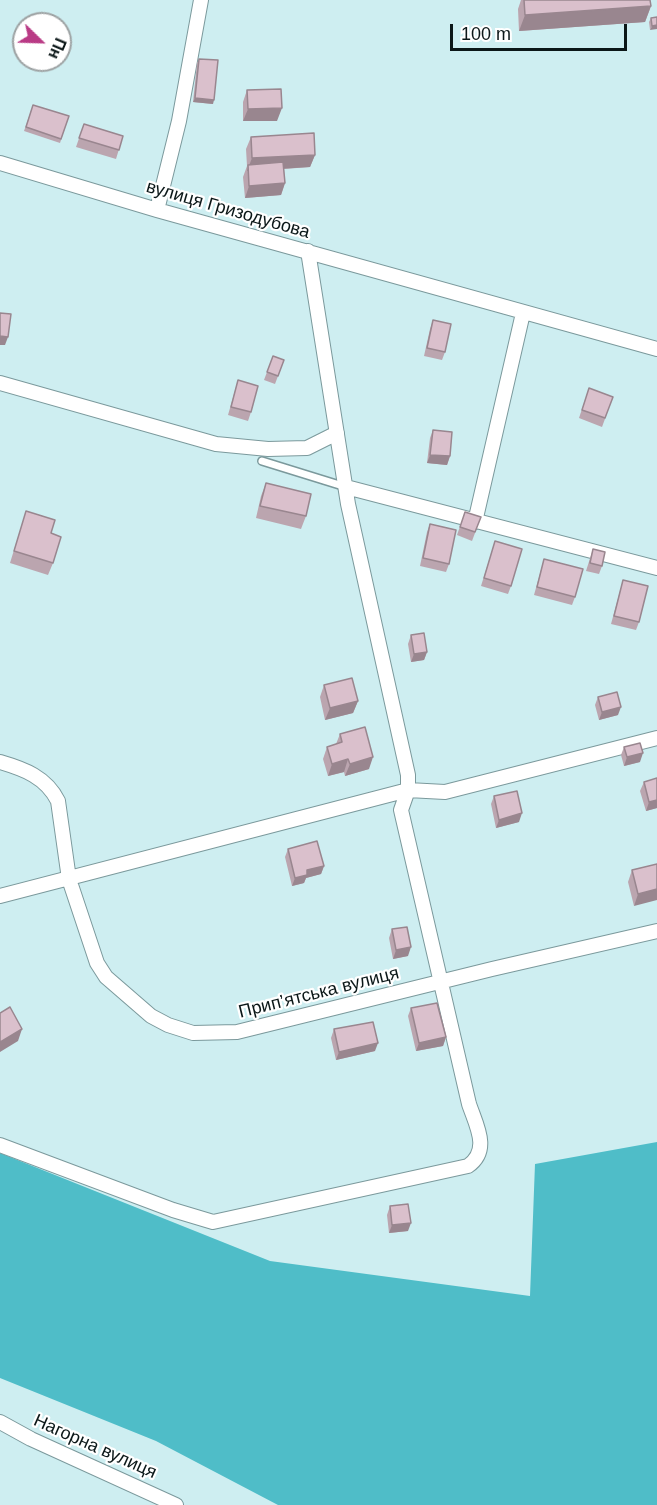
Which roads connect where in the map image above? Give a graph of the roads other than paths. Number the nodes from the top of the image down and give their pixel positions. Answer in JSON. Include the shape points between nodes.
{"nodes":[{"id":1,"x":201,"y":0,"type":"edge"},
{"id":2,"x":0,"y":163,"type":"edge"},
{"id":3,"x":157,"y":210,"type":"junction"},
{"id":4,"x":308,"y":251,"type":"junction"},
{"id":5,"x":523,"y":313,"type":"junction"},
{"id":6,"x":657,"y":349,"type":"edge"},
{"id":7,"x":0,"y":383,"type":"edge"},
{"id":8,"x":337,"y":433,"type":"junction"},
{"id":9,"x":262,"y":461,"type":"dead end"},
{"id":10,"x":346,"y":487,"type":"junction"},
{"id":11,"x":475,"y":522,"type":"junction"},
{"id":12,"x":657,"y":568,"type":"edge"},
{"id":13,"x":657,"y":738,"type":"edge"},
{"id":14,"x":0,"y":762,"type":"edge"},
{"id":15,"x":408,"y":790,"type":"junction"},
{"id":16,"x":69,"y":879,"type":"junction"},
{"id":17,"x":0,"y":896,"type":"edge"},
{"id":18,"x":657,"y":931,"type":"edge"},
{"id":19,"x":440,"y":981,"type":"junction"},
{"id":20,"x":0,"y":1145,"type":"edge"},
{"id":21,"x":0,"y":1422,"type":"edge"},
{"id":22,"x":176,"y":1505,"type":"edge"}],
"edges":[{"from":1,"to":3,"type":"street","via":[[179,122]]},
{"from":2,"to":3,"type":"street","name":"вулиця Гризодубова"},
{"from":3,"to":4,"type":"street","name":"вулиця Гризодубова"},
{"from":4,"to":5,"type":"street","name":"вулиця Гризодубова"},
{"from":4,"to":8,"type":"street"},
{"from":5,"to":6,"type":"street","name":"вулиця Гризодубова"},
{"from":5,"to":11,"type":"street"},
{"from":7,"to":8,"type":"street","via":[[216,444],[307,448]]},
{"from":8,"to":10,"type":"street"},
{"from":9,"to":10,"type":"lane"},
{"from":10,"to":11,"type":"street"},
{"from":10,"to":15,"type":"street","via":[[408,775]]},
{"from":11,"to":12,"type":"street"},
{"from":13,"to":15,"type":"street","via":[[445,792]]},
{"from":14,"to":16,"type":"street","name":"Прип’ятська вулиця","via":[[34,774],[53,791],[58,801]]},
{"from":15,"to":16,"type":"street"},
{"from":15,"to":19,"type":"street","via":[[401,810]]},
{"from":16,"to":17,"type":"street"},
{"from":16,"to":19,"type":"street","name":"Прип’ятська вулиця","via":[[97,963],[106,977],[152,1016],[193,1033],[237,1032]]},
{"from":18,"to":19,"type":"street","name":"Прип’ятська вулиця"},
{"from":19,"to":20,"type":"street","via":[[481,1141],[476,1161],[468,1166],[213,1222]]},
{"from":21,"to":22,"type":"street","name":"Нагорна вулиця"}]}
